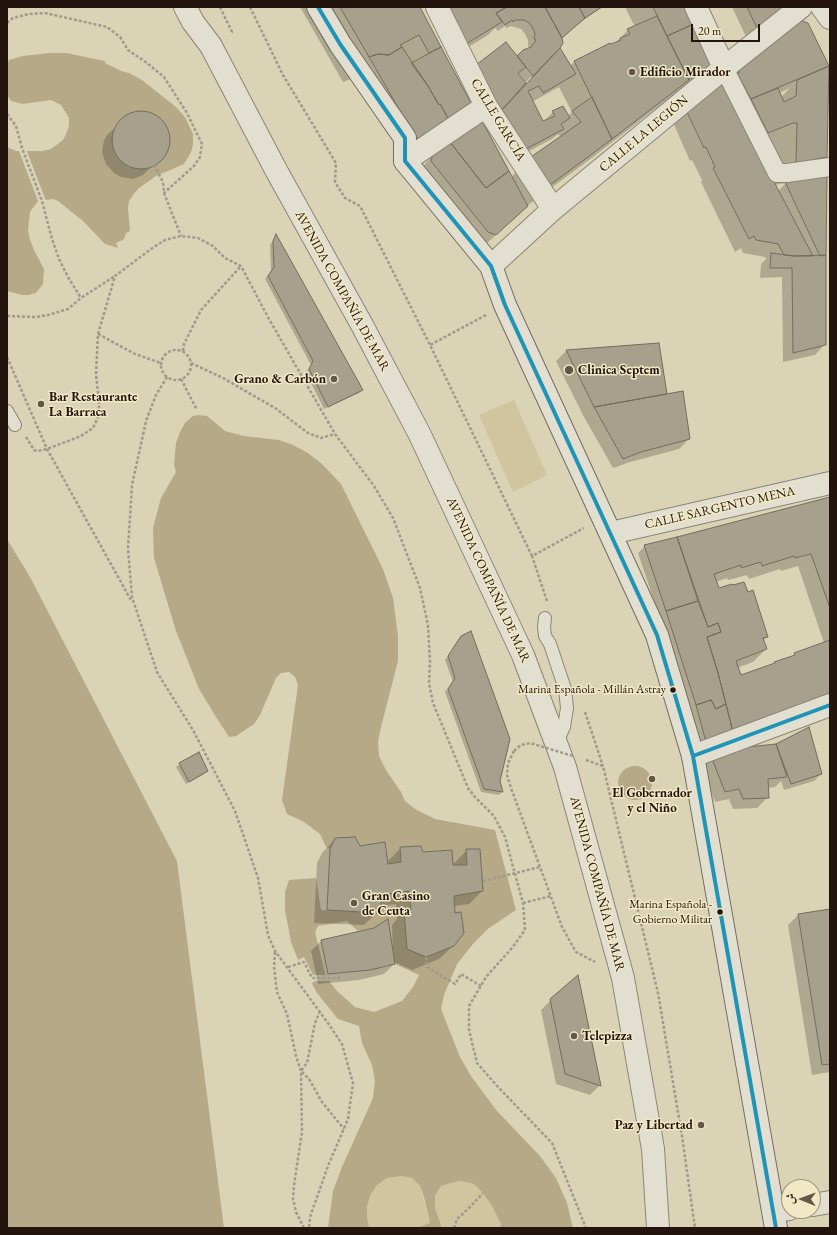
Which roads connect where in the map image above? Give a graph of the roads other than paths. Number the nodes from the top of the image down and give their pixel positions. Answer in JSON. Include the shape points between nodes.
{"nodes":[{"id":1,"x":185,"y":7,"type":"edge"},
{"id":2,"x":200,"y":7,"type":"edge"},
{"id":3,"x":318,"y":7,"type":"edge"},
{"id":4,"x":437,"y":7,"type":"edge"},
{"id":5,"x":696,"y":7,"type":"edge"},
{"id":6,"x":801,"y":7,"type":"edge"},
{"id":7,"x":212,"y":46,"type":"junction"},
{"id":8,"x":724,"y":68,"type":"junction"},
{"id":9,"x":486,"y":106,"type":"junction"},
{"id":10,"x":405,"y":160,"type":"junction"},
{"id":11,"x":830,"y":167,"type":"edge"},
{"id":12,"x":552,"y":209,"type":"junction"},
{"id":13,"x":491,"y":266,"type":"junction"},
{"id":14,"x":830,"y":483,"type":"edge"},
{"id":15,"x":607,"y":525,"type":"junction"},
{"id":16,"x":548,"y":613,"type":"road end"},
{"id":17,"x":830,"y":705,"type":"edge"},
{"id":18,"x":565,"y":750,"type":"junction"},
{"id":19,"x":694,"y":756,"type":"junction"},
{"id":20,"x":780,"y":1216,"type":"edge"},
{"id":21,"x":658,"y":1228,"type":"edge"}],
"edges":[{"from":1,"to":7,"type":"street","name":"AVENIDA COMPAÑÍA DE MAR"},
{"from":2,"to":7,"type":"street","name":"AVENIDA COMPAÑÍA DE MAR"},
{"from":3,"to":10,"type":"street","via":[[340,44],[405,138]]},
{"from":4,"to":9,"type":"street","name":"CALLE GARCÍA"},
{"from":5,"to":8,"type":"street"},
{"from":6,"to":8,"type":"street","name":"CALLE LA LEGIÓN"},
{"from":7,"to":18,"type":"street","name":"AVENIDA COMPAÑÍA DE MAR","via":[[276,170],[419,432]]},
{"from":8,"to":11,"type":"street","via":[[777,173]]},
{"from":8,"to":12,"type":"street","name":"CALLE LA LEGIÓN"},
{"from":9,"to":10,"type":"street"},
{"from":9,"to":12,"type":"street","name":"CALLE GARCÍA"},
{"from":10,"to":13,"type":"street"},
{"from":12,"to":13,"type":"street","name":"CALLE LA LEGIÓN"},
{"from":13,"to":15,"type":"street","via":[[505,305]]},
{"from":14,"to":15,"type":"street","name":"CALLE SARGENTO MENA"},
{"from":15,"to":19,"type":"street","via":[[657,635]]},
{"from":16,"to":18,"type":"lane","via":[[544,627],[564,689],[567,708],[564,727]]},
{"from":17,"to":19,"type":"street"},
{"from":18,"to":21,"type":"street","name":"AVENIDA COMPAÑÍA DE MAR","via":[[565,767],[623,978],[653,1149]]},
{"from":19,"to":20,"type":"street"}]}
